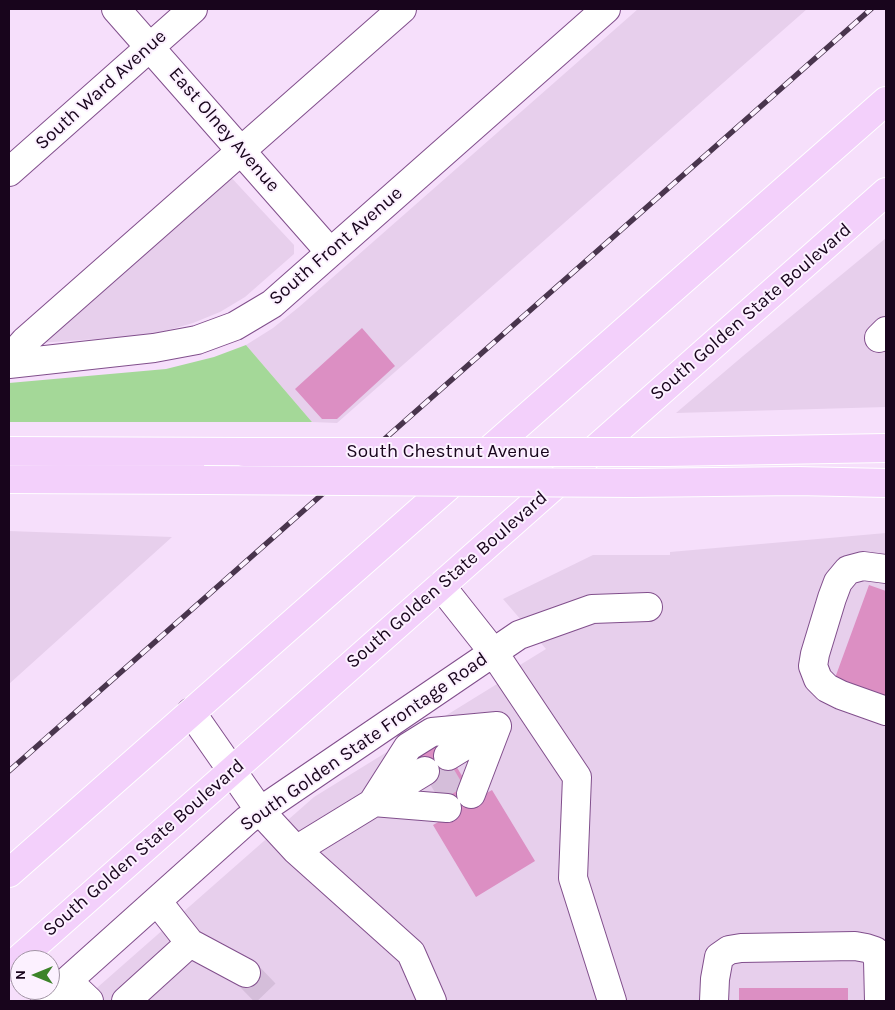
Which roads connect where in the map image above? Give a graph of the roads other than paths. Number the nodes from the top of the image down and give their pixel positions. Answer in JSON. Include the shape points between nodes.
{"nodes":[{"id":1,"x":116,"y":9,"type":"edge"},
{"id":2,"x":193,"y":9,"type":"edge"},
{"id":3,"x":402,"y":9,"type":"edge"},
{"id":4,"x":606,"y":9,"type":"edge"},
{"id":5,"x":150,"y":46,"type":"junction"},
{"id":6,"x":886,"y":101,"type":"edge"},
{"id":7,"x":242,"y":151,"type":"junction"},
{"id":8,"x":9,"y":172,"type":"edge"},
{"id":9,"x":886,"y":192,"type":"edge"},
{"id":10,"x":330,"y":252,"type":"junction"},
{"id":11,"x":9,"y":359,"type":"edge"},
{"id":12,"x":9,"y":364,"type":"edge"},
{"id":13,"x":886,"y":448,"type":"edge"},
{"id":14,"x":9,"y":451,"type":"edge"},
{"id":15,"x":9,"y":478,"type":"edge"},
{"id":16,"x":886,"y":483,"type":"edge"},
{"id":17,"x":886,"y":569,"type":"edge"},
{"id":18,"x":441,"y":586,"type":"junction"},
{"id":19,"x":648,"y":607,"type":"dead end"},
{"id":20,"x":494,"y":653,"type":"junction"},
{"id":21,"x":529,"y":706,"type":"junction"},
{"id":22,"x":886,"y":711,"type":"edge"},
{"id":23,"x":190,"y":712,"type":"junction"},
{"id":24,"x":497,"y":726,"type":"junction"},
{"id":25,"x":232,"y":770,"type":"junction"},
{"id":26,"x":460,"y":774,"type":"tunnel mouth"},
{"id":27,"x":435,"y":789,"type":"tunnel mouth"},
{"id":28,"x":374,"y":802,"type":"junction"},
{"id":29,"x":260,"y":811,"type":"junction"},
{"id":30,"x":296,"y":850,"type":"junction"},
{"id":31,"x":9,"y":873,"type":"edge"},
{"id":32,"x":157,"y":901,"type":"junction"},
{"id":33,"x":190,"y":943,"type":"junction"},
{"id":34,"x":880,"y":947,"type":"edge"},
{"id":35,"x":9,"y":968,"type":"edge"},
{"id":36,"x":246,"y":973,"type":"tunnel mouth"},
{"id":37,"x":68,"y":981,"type":"junction"},
{"id":38,"x":45,"y":1001,"type":"edge"},
{"id":39,"x":89,"y":1001,"type":"edge"},
{"id":40,"x":126,"y":1001,"type":"edge"},
{"id":41,"x":432,"y":1001,"type":"edge"},
{"id":42,"x":612,"y":1001,"type":"edge"},
{"id":43,"x":714,"y":1001,"type":"edge"},
{"id":44,"x":879,"y":1001,"type":"edge"}],
"edges":[{"from":1,"to":5,"type":"street","name":"East Olney Avenue"},
{"from":2,"to":5,"type":"street","name":"South Ward Avenue"},
{"from":3,"to":7,"type":"street"},
{"from":4,"to":10,"type":"street","name":"South Front Avenue"},
{"from":5,"to":7,"type":"street","name":"East Olney Avenue"},
{"from":5,"to":8,"type":"street","name":"South Ward Avenue"},
{"from":6,"to":23,"type":"main road"},
{"from":7,"to":10,"type":"street","name":"East Olney Avenue"},
{"from":7,"to":11,"type":"street","via":[[25,340]]},
{"from":9,"to":18,"type":"main road","name":"South Golden State Boulevard"},
{"from":10,"to":12,"type":"street","name":"South Front Avenue","via":[[272,304],[235,326],[197,340]]},
{"from":13,"to":14,"type":"main road","name":"South Chestnut Avenue","bridge":true,"via":[[666,452]]},
{"from":15,"to":16,"type":"main road","name":"South Chestnut Avenue","bridge":true},
{"from":17,"to":22,"type":"street","via":[[863,566],[848,570],[838,582],[813,666],[818,679],[827,688]]},
{"from":18,"to":20,"type":"street"},
{"from":18,"to":25,"type":"main road","name":"South Golden State Boulevard"},
{"from":19,"to":20,"type":"street","name":"South Golden State Frontage Road","via":[[592,609],[519,636]]},
{"from":20,"to":21,"type":"street"},
{"from":20,"to":29,"type":"street","name":"South Golden State Frontage Road"},
{"from":21,"to":24,"type":"street"},
{"from":21,"to":42,"type":"street","via":[[577,776],[574,878]]},
{"from":23,"to":25,"type":"street"},
{"from":23,"to":31,"type":"main road"},
{"from":24,"to":26,"type":"street"},
{"from":24,"to":28,"type":"street","via":[[432,732],[408,747]]},
{"from":25,"to":29,"type":"street"},
{"from":25,"to":35,"type":"main road","name":"South Golden State Boulevard"},
{"from":27,"to":28,"type":"street"},
{"from":28,"to":30,"type":"street"},
{"from":29,"to":30,"type":"street"},
{"from":29,"to":32,"type":"street","name":"South Golden State Frontage Road"},
{"from":30,"to":41,"type":"street","via":[[411,953]]},
{"from":32,"to":33,"type":"street"},
{"from":32,"to":37,"type":"street","name":"South Golden State Frontage Road"},
{"from":33,"to":36,"type":"street"},
{"from":33,"to":40,"type":"street"},
{"from":34,"to":43,"type":"street","via":[[729,950],[719,957]]},
{"from":34,"to":44,"type":"street"},
{"from":37,"to":38,"type":"street","name":"South Golden State Frontage Road"},
{"from":37,"to":39,"type":"street"}]}
